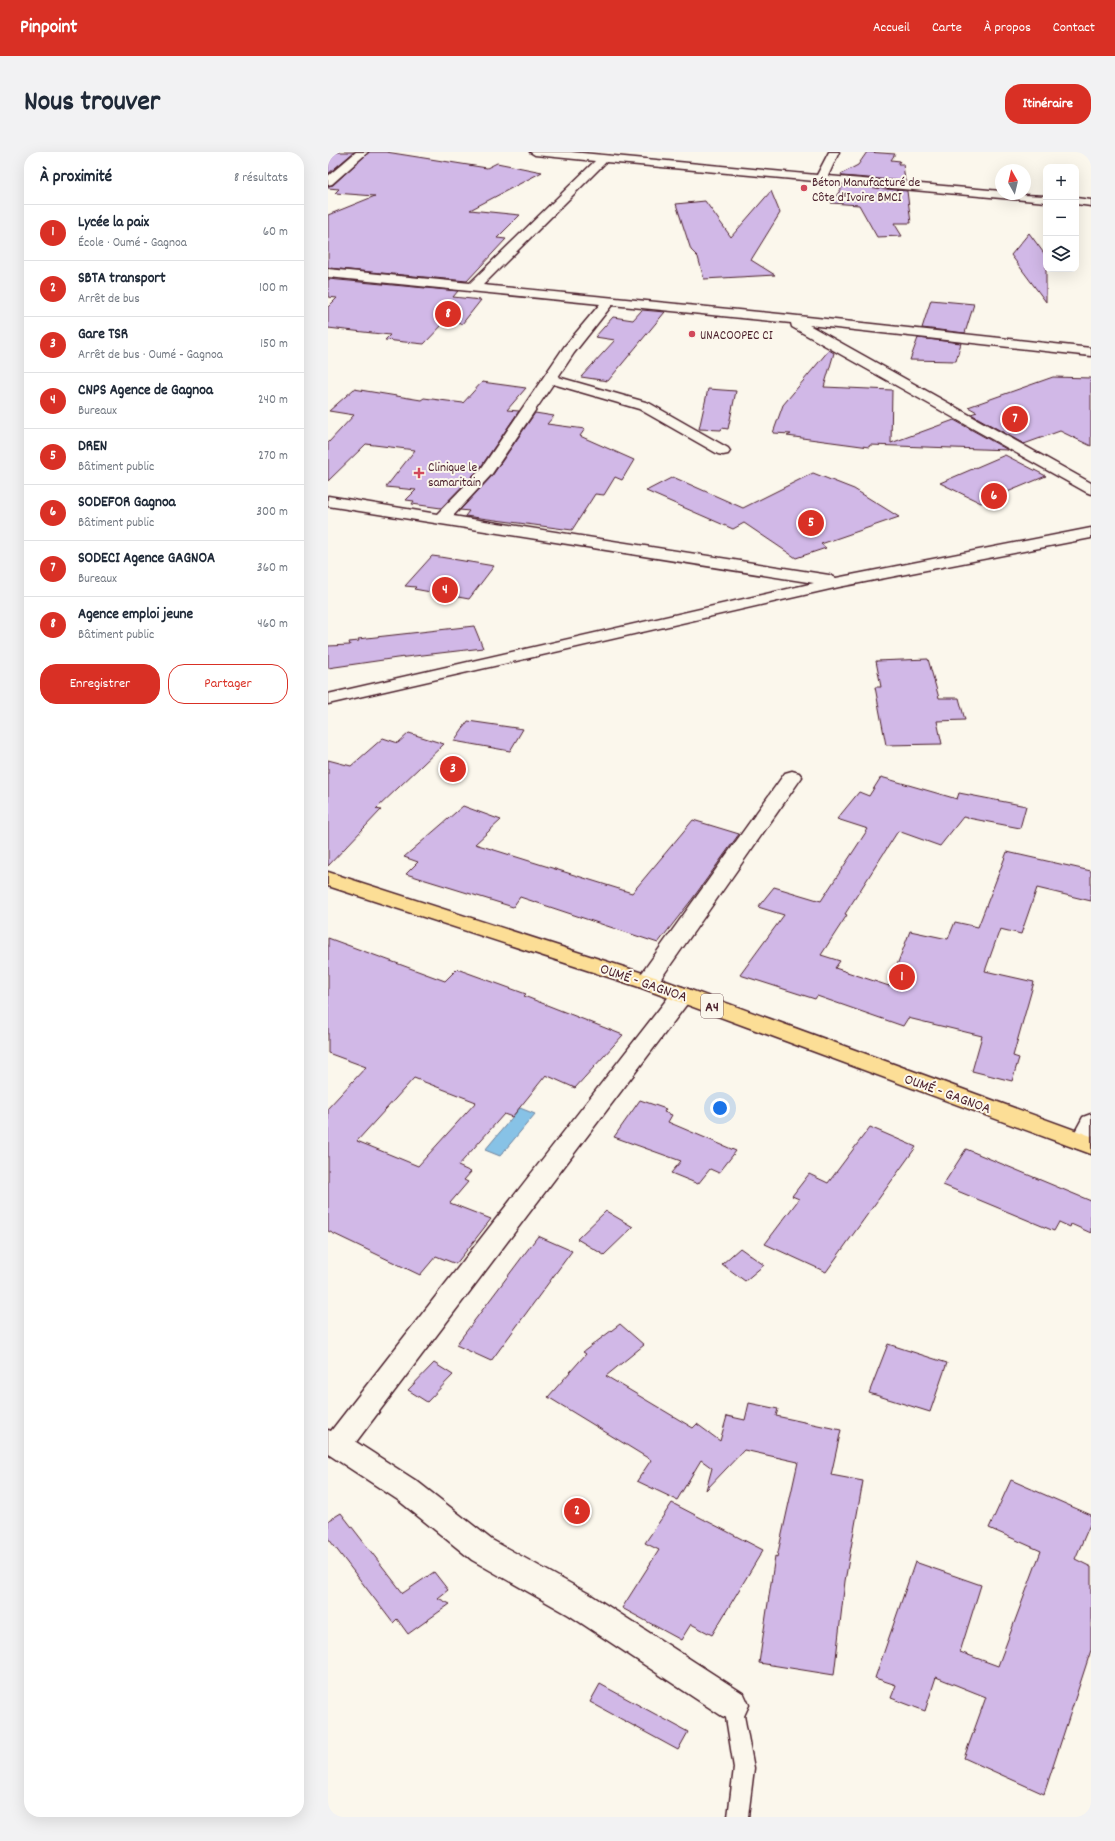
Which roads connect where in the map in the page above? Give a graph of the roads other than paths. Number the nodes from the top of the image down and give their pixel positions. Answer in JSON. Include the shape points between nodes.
{"nodes":[{"id":1,"x":363,"y":152,"type":"edge"},
{"id":2,"x":535,"y":152,"type":"edge"},
{"id":3,"x":834,"y":152,"type":"edge"},
{"id":4,"x":604,"y":158,"type":"junction"},
{"id":5,"x":821,"y":178,"type":"junction"},
{"id":6,"x":328,"y":182,"type":"edge"},
{"id":7,"x":1043,"y":199,"type":"edge"},
{"id":8,"x":1079,"y":201,"type":"edge"},
{"id":9,"x":1091,"y":203,"type":"edge"},
{"id":10,"x":328,"y":273,"type":"edge"},
{"id":11,"x":472,"y":288,"type":"junction"},
{"id":12,"x":608,"y":302,"type":"junction"},
{"id":13,"x":789,"y":319,"type":"junction"},
{"id":14,"x":1091,"y":352,"type":"edge"},
{"id":15,"x":549,"y":379,"type":"junction"},
{"id":16,"x":723,"y":451,"type":"dead end"},
{"id":17,"x":1091,"y":488,"type":"edge"},
{"id":18,"x":328,"y":501,"type":"edge"},
{"id":19,"x":441,"y":519,"type":"junction"},
{"id":20,"x":1091,"y":533,"type":"edge"},
{"id":21,"x":839,"y":582,"type":"junction"},
{"id":22,"x":328,"y":699,"type":"edge"},
{"id":23,"x":792,"y":777,"type":"dead end"},
{"id":24,"x":328,"y":879,"type":"edge"},
{"id":25,"x":647,"y":982,"type":"junction"},
{"id":26,"x":682,"y":995,"type":"junction"},
{"id":27,"x":1088,"y":1137,"type":"edge"},
{"id":28,"x":333,"y":1443,"type":"edge"},
{"id":29,"x":733,"y":1705,"type":"joint"},
{"id":30,"x":738,"y":1817,"type":"edge"}],
"edges":[{"from":1,"to":6,"type":"street"},
{"from":2,"to":4,"type":"street"},
{"from":3,"to":5,"type":"street"},
{"from":4,"to":5,"type":"street"},
{"from":4,"to":11,"type":"street"},
{"from":5,"to":7,"type":"street"},
{"from":8,"to":9,"type":"street"},
{"from":10,"to":11,"type":"street"},
{"from":11,"to":12,"type":"street"},
{"from":12,"to":13,"type":"street"},
{"from":12,"to":15,"type":"street"},
{"from":13,"to":14,"type":"street"},
{"from":13,"to":17,"type":"street"},
{"from":15,"to":16,"type":"street","via":[[644,406]]},
{"from":15,"to":19,"type":"street","via":[[486,472]]},
{"from":18,"to":19,"type":"street"},
{"from":19,"to":21,"type":"street"},
{"from":20,"to":21,"type":"street"},
{"from":21,"to":22,"type":"street"},
{"from":23,"to":25,"type":"street"},
{"from":24,"to":25,"type":"main road","name":"OUMÉ - GAGNOA","number":"A4"},
{"from":25,"to":26,"type":"main road","name":"OUMÉ - GAGNOA","number":"A4"},
{"from":26,"to":27,"type":"main road","name":"OUMÉ - GAGNOA","number":"A4"},
{"from":26,"to":28,"type":"street"},
{"from":28,"to":29,"type":"street","via":[[408,1491],[482,1550],[580,1605]]},
{"from":29,"to":30,"type":"lane","via":[[744,1768]]}]}
